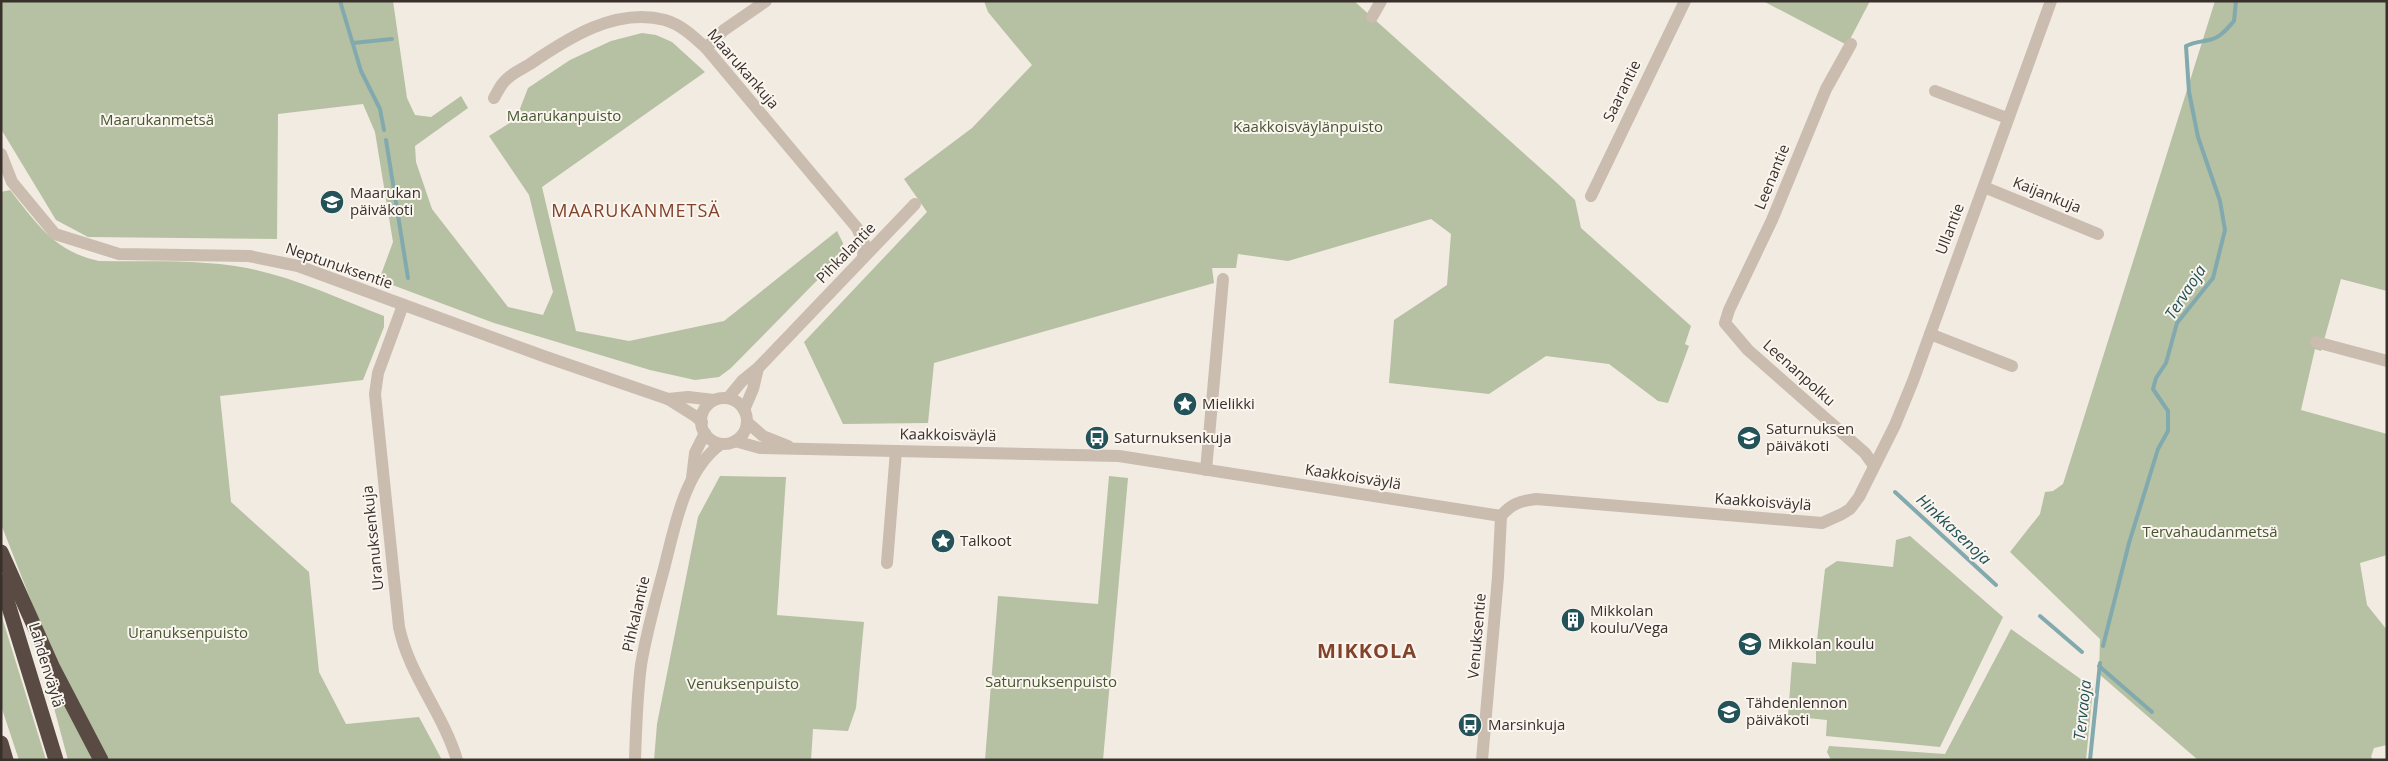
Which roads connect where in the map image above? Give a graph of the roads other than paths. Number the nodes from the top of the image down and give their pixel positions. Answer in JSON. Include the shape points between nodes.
{"nodes":[{"id":1,"x":766,"y":1,"type":"edge"},
{"id":2,"x":1381,"y":1,"type":"edge"},
{"id":3,"x":1685,"y":1,"type":"edge"},
{"id":4,"x":2051,"y":1,"type":"edge"},
{"id":5,"x":1372,"y":17,"type":"dead end"},
{"id":6,"x":1851,"y":44,"type":"dead end"},
{"id":7,"x":706,"y":48,"type":"junction"},
{"id":8,"x":1935,"y":91,"type":"dead end"},
{"id":9,"x":494,"y":98,"type":"dead end"},
{"id":10,"x":2007,"y":118,"type":"junction"},
{"id":11,"x":1,"y":154,"type":"edge"},
{"id":12,"x":1984,"y":187,"type":"junction"},
{"id":13,"x":1591,"y":196,"type":"dead end"},
{"id":14,"x":915,"y":204,"type":"dead end"},
{"id":15,"x":2098,"y":234,"type":"dead end"},
{"id":16,"x":864,"y":258,"type":"junction"},
{"id":17,"x":1223,"y":279,"type":"dead end"},
{"id":18,"x":403,"y":305,"type":"junction"},
{"id":19,"x":1725,"y":323,"type":"joint"},
{"id":20,"x":1930,"y":334,"type":"junction"},
{"id":21,"x":2316,"y":342,"type":"dead end"},
{"id":22,"x":2387,"y":361,"type":"edge"},
{"id":23,"x":2012,"y":366,"type":"dead end"},
{"id":24,"x":758,"y":368,"type":"junction"},
{"id":25,"x":728,"y":398,"type":"junction"},
{"id":26,"x":668,"y":399,"type":"junction"},
{"id":27,"x":714,"y":400,"type":"junction"},
{"id":28,"x":746,"y":416,"type":"junction"},
{"id":29,"x":703,"y":428,"type":"junction"},
{"id":30,"x":735,"y":441,"type":"junction"},
{"id":31,"x":721,"y":444,"type":"junction"},
{"id":32,"x":792,"y":447,"type":"junction"},
{"id":33,"x":896,"y":451,"type":"junction"},
{"id":34,"x":1874,"y":466,"type":"junction"},
{"id":35,"x":1206,"y":470,"type":"junction"},
{"id":36,"x":692,"y":481,"type":"junction"},
{"id":37,"x":1501,"y":516,"type":"junction"},
{"id":38,"x":1,"y":552,"type":"edge"},
{"id":39,"x":886,"y":563,"type":"dead end"},
{"id":40,"x":1,"y":582,"type":"edge"},
{"id":41,"x":1,"y":743,"type":"edge"},
{"id":42,"x":6,"y":760,"type":"edge"},
{"id":43,"x":56,"y":760,"type":"edge"},
{"id":44,"x":101,"y":760,"type":"edge"},
{"id":45,"x":456,"y":760,"type":"edge"},
{"id":46,"x":635,"y":760,"type":"edge"},
{"id":47,"x":1482,"y":760,"type":"edge"}],
"edges":[{"from":1,"to":7,"type":"street","via":[[724,30]]},
{"from":2,"to":5,"type":"street"},
{"from":3,"to":13,"type":"street","name":"Saarantie"},
{"from":4,"to":10,"type":"street","name":"Ullantie"},
{"from":6,"to":19,"type":"street","name":"Leenantie","via":[[1826,89]]},
{"from":7,"to":9,"type":"street","name":"Maarukankuja","via":[[667,21],[634,18],[611,22],[557,45],[504,81]]},
{"from":7,"to":16,"type":"street","name":"Maarukankuja","via":[[857,228],[864,243]]},
{"from":8,"to":10,"type":"street"},
{"from":10,"to":12,"type":"street","name":"Ullantie"},
{"from":11,"to":18,"type":"street","name":"Neptunuksentie","via":[[12,182],[55,234],[119,254],[248,256],[298,266]]},
{"from":12,"to":15,"type":"street","name":"Kaijankuja"},
{"from":12,"to":20,"type":"street","name":"Ullantie"},
{"from":14,"to":16,"type":"street","name":"Pihkalantie"},
{"from":16,"to":24,"type":"street","name":"Pihkalantie"},
{"from":17,"to":35,"type":"street"},
{"from":18,"to":26,"type":"street","name":"Neptunuksentie"},
{"from":18,"to":45,"type":"street","name":"Uranuksenkuja","via":[[378,372],[375,394],[399,627],[414,672]]},
{"from":19,"to":34,"type":"street","name":"Leenanpolku","via":[[1748,350],[1864,453]]},
{"from":20,"to":23,"type":"street"},
{"from":20,"to":34,"type":"street","name":"Ullantie","via":[[1895,425]]},
{"from":21,"to":22,"type":"street"},
{"from":24,"to":25,"type":"street","name":"Pihkalantie"},
{"from":24,"to":28,"type":"street","name":"Pihkalantie"},
{"from":25,"to":27,"type":"street"},
{"from":25,"to":28,"type":"street","via":[[737,402]]},
{"from":26,"to":27,"type":"street","name":"Neptunuksentie","via":[[688,396]]},
{"from":26,"to":29,"type":"street","name":"Neptunuksentie","via":[[696,416]]},
{"from":27,"to":29,"type":"street","via":[[705,409]]},
{"from":28,"to":30,"type":"street","via":[[744,433]]},
{"from":28,"to":32,"type":"street","name":"Kaakkoisväylä","via":[[763,436]]},
{"from":29,"to":31,"type":"street","via":[[712,440]]},
{"from":29,"to":36,"type":"street","name":"Pihkalantie","via":[[695,454]]},
{"from":30,"to":31,"type":"street"},
{"from":30,"to":32,"type":"street","name":"Kaakkoisväylä","via":[[760,448]]},
{"from":31,"to":36,"type":"street","name":"Pihkalantie","via":[[706,459]]},
{"from":32,"to":33,"type":"street","name":"Kaakkoisväylä"},
{"from":33,"to":35,"type":"street","name":"Kaakkoisväylä","via":[[1119,456]]},
{"from":33,"to":39,"type":"street"},
{"from":34,"to":37,"type":"street","name":"Kaakkoisväylä","via":[[1863,491],[1850,509],[1822,523],[1536,499],[1519,502]]},
{"from":35,"to":37,"type":"street","name":"Kaakkoisväylä"},
{"from":36,"to":46,"type":"street","name":"Pihkalantie","via":[[678,518],[648,627],[641,665]]},
{"from":37,"to":47,"type":"street","name":"Venuksentie"},
{"from":38,"to":44,"type":"highway","via":[[53,668]]},
{"from":40,"to":43,"type":"highway","name":"Lahdenväylä"},
{"from":41,"to":42,"type":"highway"}]}
